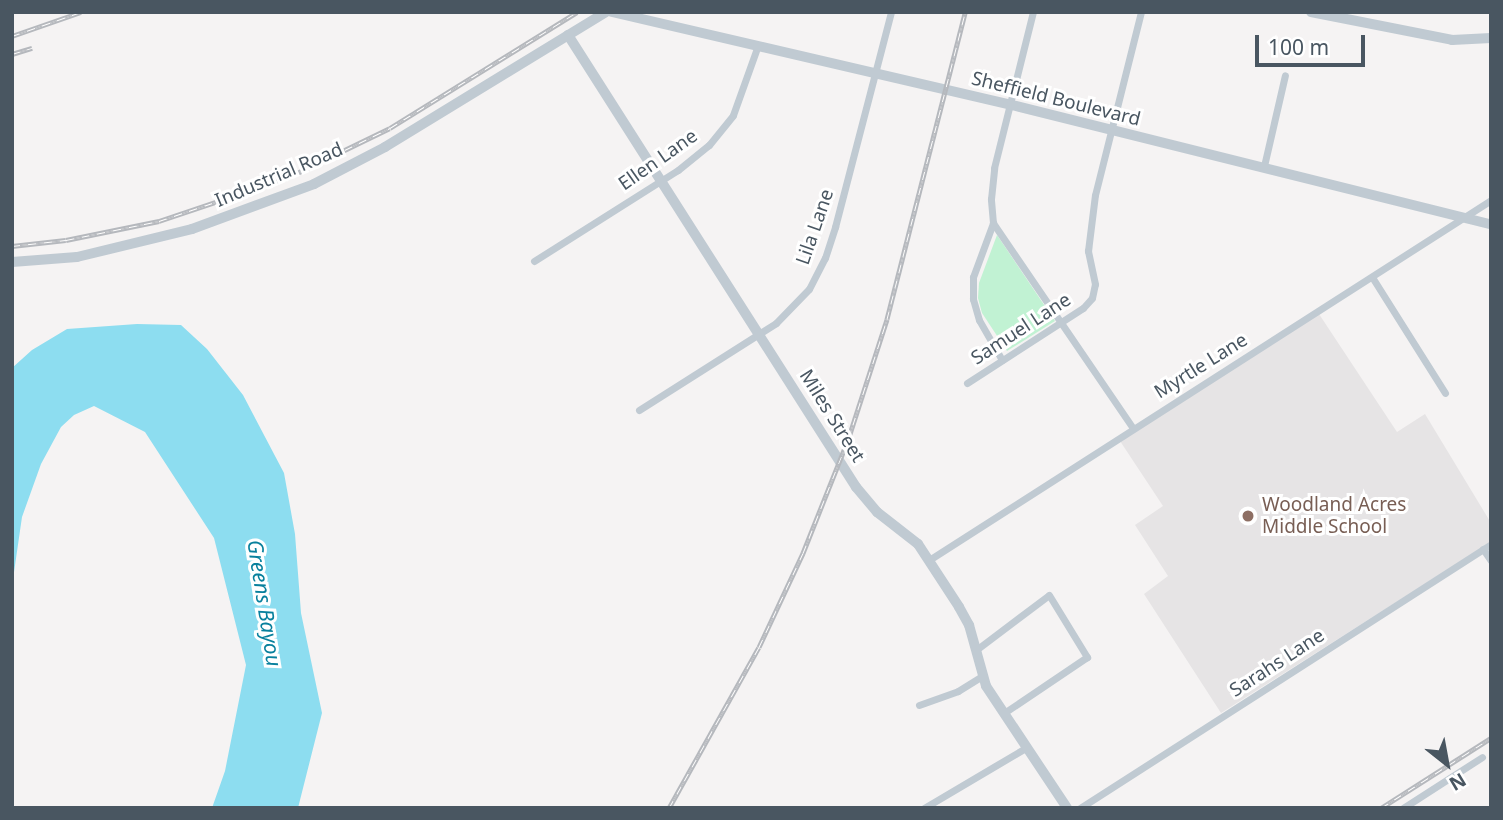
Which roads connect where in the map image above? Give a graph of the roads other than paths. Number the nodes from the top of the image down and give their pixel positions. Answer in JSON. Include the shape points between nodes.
{"nodes":[{"id":1,"x":606,"y":12,"type":"edge"},
{"id":2,"x":612,"y":12,"type":"edge"},
{"id":3,"x":891,"y":12,"type":"edge"},
{"id":4,"x":1032,"y":12,"type":"edge"},
{"id":5,"x":1141,"y":12,"type":"edge"},
{"id":6,"x":1311,"y":12,"type":"edge"},
{"id":7,"x":568,"y":35,"type":"junction"},
{"id":8,"x":1491,"y":38,"type":"edge"},
{"id":9,"x":757,"y":48,"type":"junction"},
{"id":10,"x":875,"y":72,"type":"junction"},
{"id":11,"x":1285,"y":75,"type":"dead end"},
{"id":12,"x":1012,"y":105,"type":"junction"},
{"id":13,"x":1111,"y":132,"type":"junction"},
{"id":14,"x":1264,"y":166,"type":"junction"},
{"id":15,"x":660,"y":180,"type":"junction"},
{"id":16,"x":1491,"y":200,"type":"edge"},
{"id":17,"x":1464,"y":217,"type":"junction"},
{"id":18,"x":993,"y":223,"type":"junction"},
{"id":19,"x":1491,"y":224,"type":"edge"},
{"id":20,"x":534,"y":261,"type":"dead end"},
{"id":21,"x":12,"y":262,"type":"edge"},
{"id":22,"x":1372,"y":277,"type":"junction"},
{"id":23,"x":1061,"y":323,"type":"junction"},
{"id":24,"x":760,"y":334,"type":"junction"},
{"id":25,"x":1002,"y":360,"type":"junction"},
{"id":26,"x":967,"y":383,"type":"dead end"},
{"id":27,"x":1445,"y":393,"type":"dead end"},
{"id":28,"x":639,"y":411,"type":"dead end"},
{"id":29,"x":1133,"y":428,"type":"junction"},
{"id":30,"x":1491,"y":544,"type":"edge"},
{"id":31,"x":1483,"y":549,"type":"junction"},
{"id":32,"x":929,"y":560,"type":"junction"},
{"id":33,"x":1491,"y":561,"type":"edge"},
{"id":34,"x":975,"y":650,"type":"junction"},
{"id":35,"x":982,"y":676,"type":"junction"},
{"id":36,"x":919,"y":705,"type":"dead end"},
{"id":37,"x":1004,"y":713,"type":"junction"},
{"id":38,"x":1027,"y":747,"type":"junction"},
{"id":39,"x":1482,"y":757,"type":"dead end"},
{"id":40,"x":924,"y":808,"type":"edge"},
{"id":41,"x":1067,"y":808,"type":"edge"},
{"id":42,"x":1080,"y":808,"type":"edge"},
{"id":43,"x":1403,"y":808,"type":"edge"}],
"edges":[{"from":1,"to":7,"type":"street","name":"Industrial Road"},
{"from":2,"to":9,"type":"street","name":"Sheffield Boulevard"},
{"from":3,"to":10,"type":"street","name":"Lila Lane"},
{"from":4,"to":12,"type":"street"},
{"from":5,"to":13,"type":"street","name":"Samuel Lane"},
{"from":6,"to":8,"type":"street","via":[[1452,40]]},
{"from":7,"to":15,"type":"street","name":"Miles Street"},
{"from":7,"to":21,"type":"street","name":"Industrial Road","via":[[385,147],[314,184],[192,229],[77,257]]},
{"from":9,"to":10,"type":"street","name":"Sheffield Boulevard"},
{"from":9,"to":15,"type":"street","name":"Ellen Lane","via":[[733,115],[709,145]]},
{"from":10,"to":12,"type":"street","name":"Sheffield Boulevard"},
{"from":10,"to":24,"type":"street","name":"Lila Lane","via":[[825,258],[809,289]]},
{"from":11,"to":14,"type":"street"},
{"from":12,"to":13,"type":"street","name":"Sheffield Boulevard"},
{"from":12,"to":18,"type":"street","via":[[994,168]]},
{"from":13,"to":14,"type":"street","name":"Sheffield Boulevard"},
{"from":13,"to":23,"type":"street","name":"Samuel Lane","via":[[1090,232],[1094,291],[1083,309]]},
{"from":14,"to":17,"type":"street","name":"Sheffield Boulevard"},
{"from":15,"to":20,"type":"street","name":"Ellen Lane"},
{"from":15,"to":24,"type":"street","name":"Miles Street"},
{"from":16,"to":17,"type":"street","name":"Myrtle Lane"},
{"from":17,"to":19,"type":"street","name":"Sheffield Boulevard"},
{"from":17,"to":22,"type":"street","name":"Myrtle Lane"},
{"from":18,"to":23,"type":"street"},
{"from":18,"to":25,"type":"street","via":[[973,278],[972,299]]},
{"from":22,"to":27,"type":"street"},
{"from":22,"to":29,"type":"street","name":"Myrtle Lane"},
{"from":23,"to":25,"type":"street","name":"Samuel Lane"},
{"from":23,"to":29,"type":"street"},
{"from":24,"to":28,"type":"street","name":"Lila Lane"},
{"from":24,"to":32,"type":"street","name":"Miles Street","via":[[864,497],[911,537]]},
{"from":25,"to":26,"type":"street","name":"Samuel Lane"},
{"from":29,"to":32,"type":"street","name":"Myrtle Lane"},
{"from":30,"to":31,"type":"street","name":"Sarahs Lane"},
{"from":31,"to":33,"type":"street"},
{"from":31,"to":42,"type":"street","name":"Sarahs Lane"},
{"from":32,"to":34,"type":"street","name":"Miles Street","via":[[969,625]]},
{"from":34,"to":35,"type":"street","name":"Miles Street"},
{"from":34,"to":37,"type":"street","via":[[1049,595],[1087,657]]},
{"from":35,"to":36,"type":"street","via":[[958,691]]},
{"from":35,"to":37,"type":"street","name":"Miles Street"},
{"from":37,"to":38,"type":"street","name":"Miles Street"},
{"from":38,"to":40,"type":"street"},
{"from":38,"to":41,"type":"street","name":"Miles Street"},
{"from":39,"to":43,"type":"street"}]}
